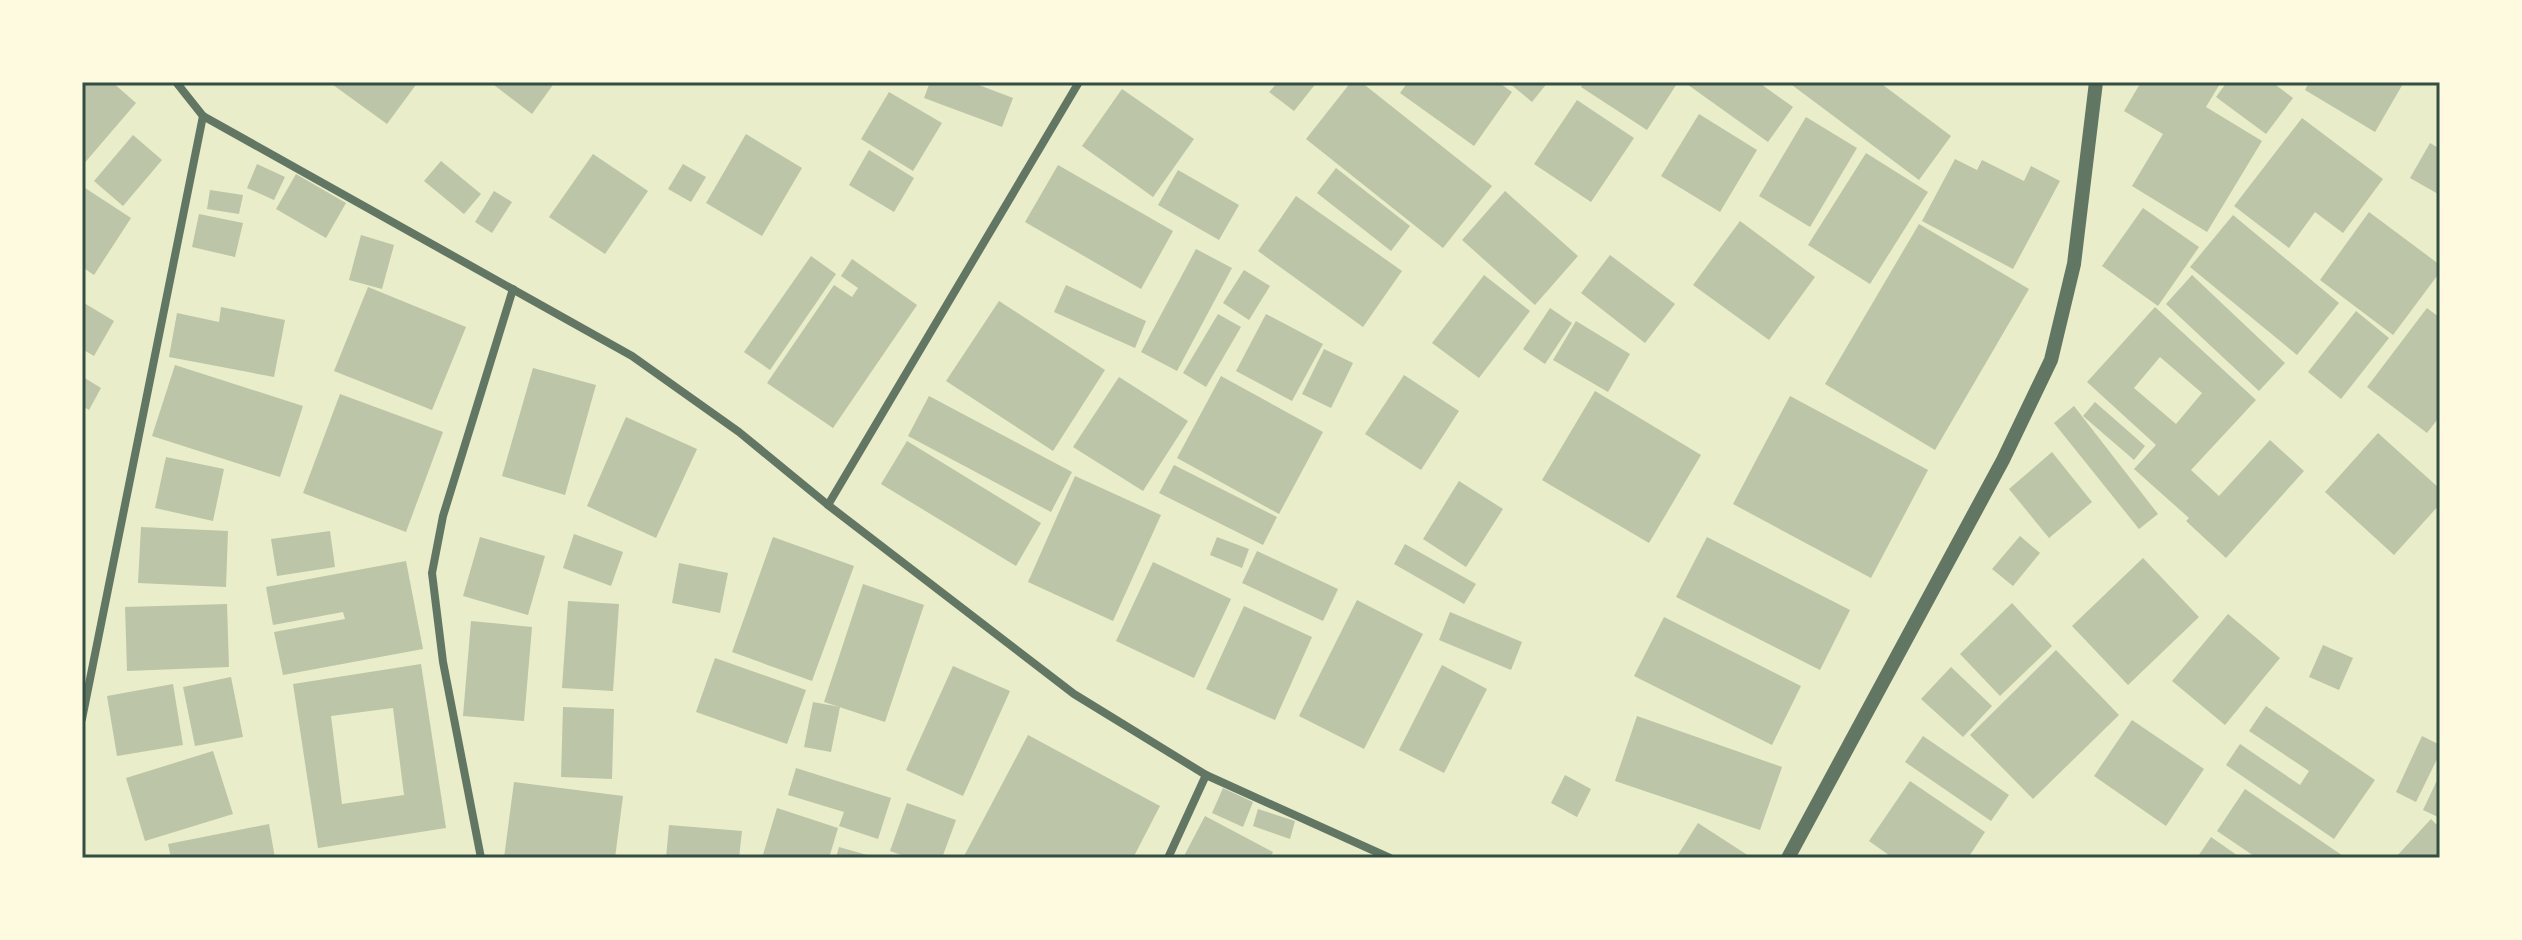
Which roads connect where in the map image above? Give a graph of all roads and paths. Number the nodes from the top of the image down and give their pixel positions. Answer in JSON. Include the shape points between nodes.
{"nodes":[{"id":1,"x":176,"y":82,"type":"edge"},
{"id":2,"x":1079,"y":82,"type":"edge"},
{"id":3,"x":2096,"y":82,"type":"edge"},
{"id":4,"x":203,"y":116,"type":"junction"},
{"id":5,"x":513,"y":289,"type":"junction"},
{"id":6,"x":828,"y":505,"type":"junction"},
{"id":7,"x":82,"y":719,"type":"edge"},
{"id":8,"x":1206,"y":775,"type":"junction"},
{"id":9,"x":481,"y":858,"type":"edge"},
{"id":10,"x":1168,"y":858,"type":"edge"},
{"id":11,"x":1390,"y":858,"type":"edge"},
{"id":12,"x":1788,"y":858,"type":"edge"}],
"edges":[{"from":1,"to":4,"type":"street"},
{"from":2,"to":6,"type":"street"},
{"from":3,"to":12,"type":"street","via":[[2074,264],[2051,360],[2003,460]]},
{"from":4,"to":5,"type":"street"},
{"from":4,"to":7,"type":"street"},
{"from":5,"to":6,"type":"street","via":[[632,356],[739,432]]},
{"from":5,"to":9,"type":"street","via":[[443,516],[432,573],[443,662]]},
{"from":6,"to":8,"type":"street","via":[[1074,694]]},
{"from":8,"to":10,"type":"street"},
{"from":8,"to":11,"type":"street"}]}
